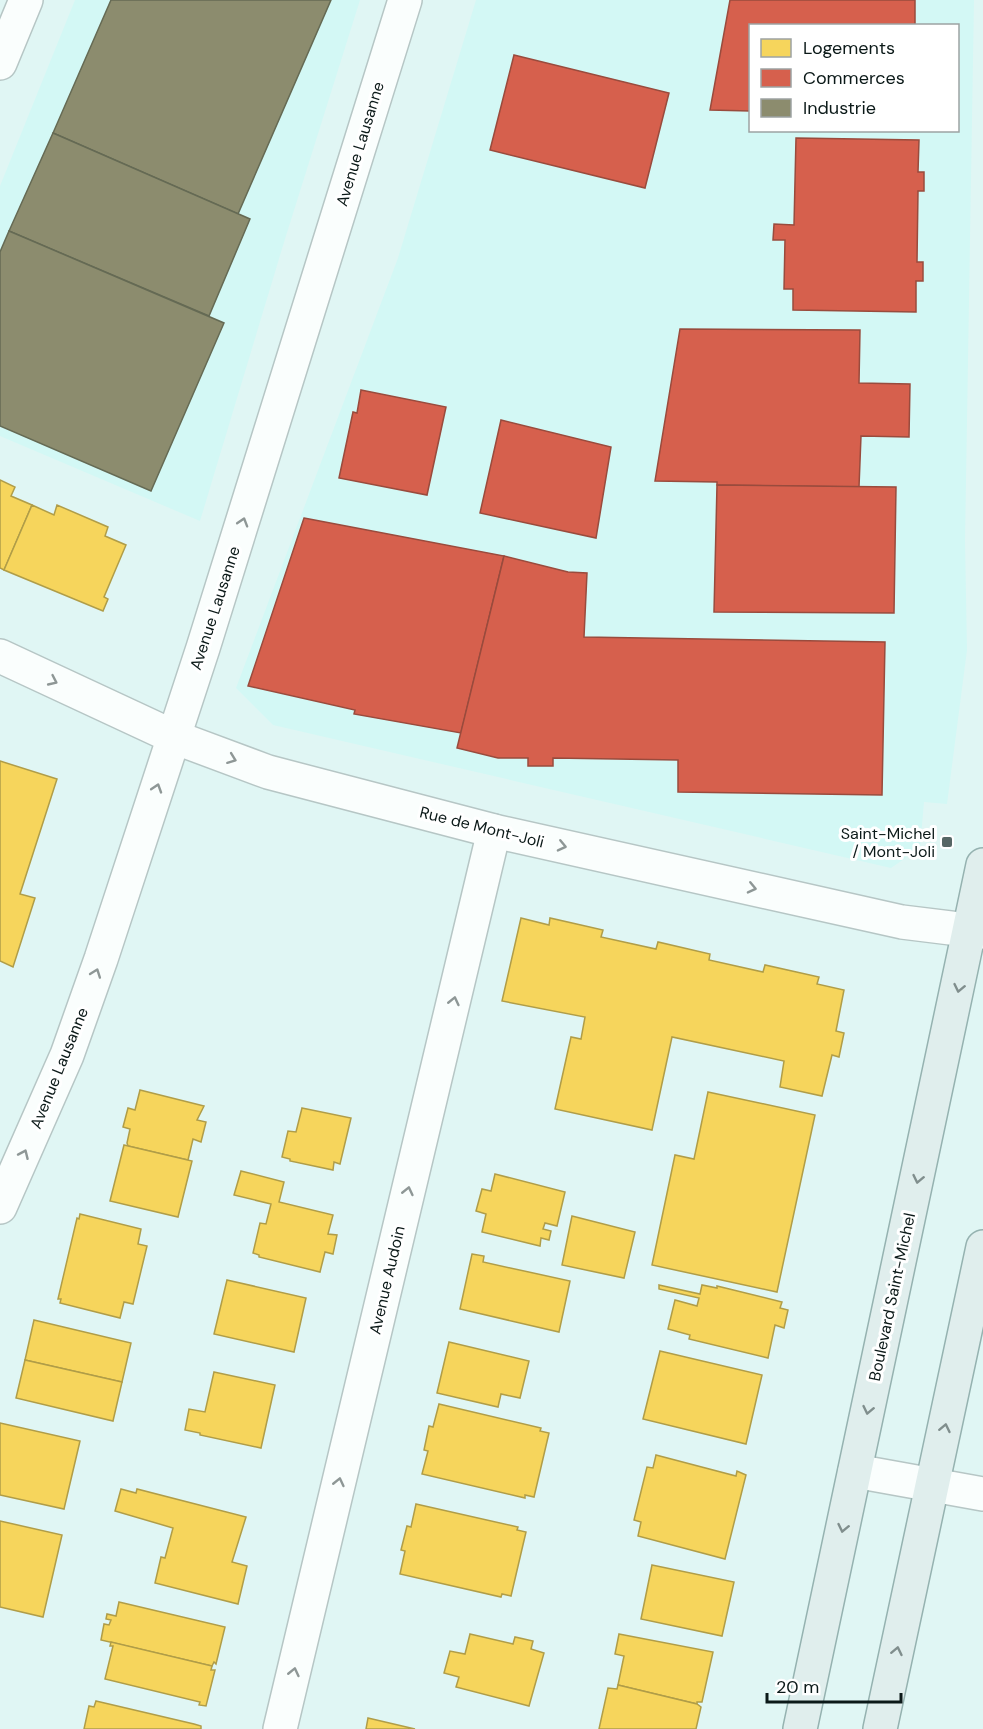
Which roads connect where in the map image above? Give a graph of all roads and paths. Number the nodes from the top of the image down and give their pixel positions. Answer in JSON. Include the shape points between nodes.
{"nodes":[{"id":1,"x":27,"y":0,"type":"edge"},
{"id":2,"x":405,"y":0,"type":"edge"},
{"id":3,"x":0,"y":63,"type":"edge"},
{"id":4,"x":0,"y":656,"type":"edge"},
{"id":5,"x":174,"y":737,"type":"junction"},
{"id":6,"x":494,"y":831,"type":"junction"},
{"id":7,"x":983,"y":866,"type":"edge"},
{"id":8,"x":977,"y":931,"type":"edge"},
{"id":9,"x":0,"y":1207,"type":"edge"},
{"id":10,"x":983,"y":1247,"type":"edge"},
{"id":11,"x":855,"y":1471,"type":"junction"},
{"id":12,"x":932,"y":1485,"type":"junction"},
{"id":13,"x":983,"y":1494,"type":"edge"},
{"id":14,"x":280,"y":1729,"type":"edge"},
{"id":15,"x":800,"y":1729,"type":"edge"},
{"id":16,"x":880,"y":1729,"type":"edge"}],
"edges":[{"from":1,"to":3,"type":"street"},
{"from":5,"to":2,"type":"street","name":"Avenue Lausanne","one_way":true},
{"from":4,"to":5,"type":"street","name":"Rue de Mont-Joli","one_way":true},
{"from":5,"to":6,"type":"street","name":"Rue de Mont-Joli","one_way":true,"via":[[268,772]]},
{"from":9,"to":5,"type":"street","name":"Avenue Lausanne","one_way":true,"via":[[67,1055]]},
{"from":6,"to":8,"type":"street","name":"Rue de Mont-Joli","one_way":true,"via":[[902,922]]},
{"from":14,"to":6,"type":"street","name":"Avenue Audoin","one_way":true},
{"from":7,"to":8,"type":"main road","name":"Boulevard Saint-Michel"},
{"from":8,"to":11,"type":"main road","name":"Boulevard Saint-Michel","one_way":true},
{"from":12,"to":10,"type":"main road","one_way":true},
{"from":11,"to":12,"type":"street"},
{"from":11,"to":15,"type":"main road","name":"Boulevard Saint-Michel","one_way":true},
{"from":12,"to":13,"type":"street"},
{"from":16,"to":12,"type":"main road","one_way":true}]}
